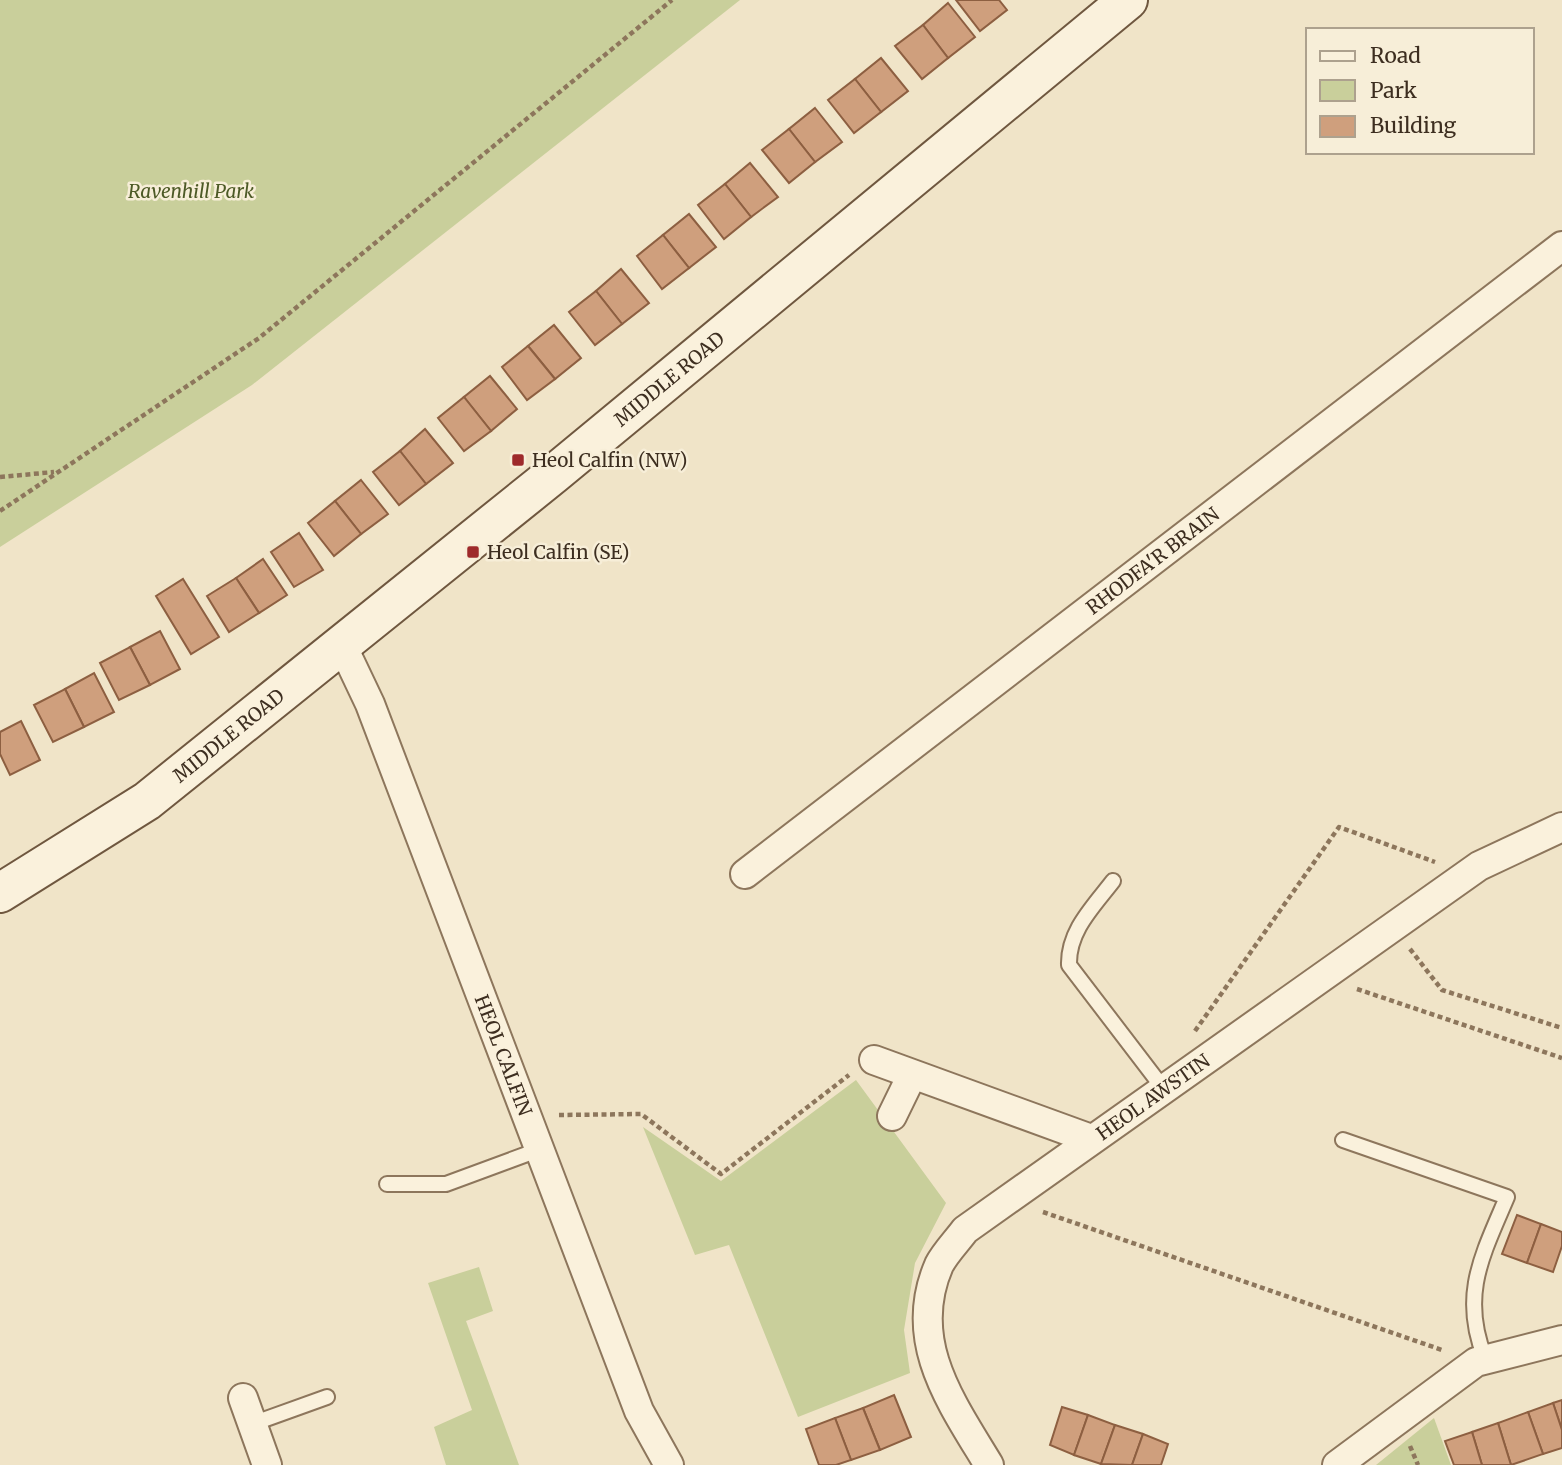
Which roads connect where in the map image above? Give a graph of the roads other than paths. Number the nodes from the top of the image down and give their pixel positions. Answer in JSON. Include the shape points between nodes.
{"nodes":[{"id":1,"x":1128,"y":0,"type":"edge"},
{"id":2,"x":1562,"y":246,"type":"edge"},
{"id":3,"x":342,"y":645,"type":"junction"},
{"id":4,"x":1562,"y":827,"type":"edge"},
{"id":5,"x":745,"y":874,"type":"dead end"},
{"id":6,"x":1113,"y":881,"type":"dead end"},
{"id":7,"x":0,"y":893,"type":"edge"},
{"id":8,"x":874,"y":1060,"type":"road end"},
{"id":9,"x":912,"y":1075,"type":"junction"},
{"id":10,"x":1163,"y":1088,"type":"junction"},
{"id":11,"x":892,"y":1116,"type":"dead end"},
{"id":12,"x":533,"y":1138,"type":"junction"},
{"id":13,"x":1091,"y":1139,"type":"junction"},
{"id":14,"x":1343,"y":1140,"type":"dead end"},
{"id":15,"x":387,"y":1184,"type":"dead end"},
{"id":16,"x":1562,"y":1340,"type":"edge"},
{"id":17,"x":1480,"y":1360,"type":"junction"},
{"id":18,"x":327,"y":1396,"type":"dead end"},
{"id":19,"x":247,"y":1411,"type":"joint"},
{"id":20,"x":262,"y":1464,"type":"edge"},
{"id":21,"x":669,"y":1465,"type":"edge"},
{"id":22,"x":989,"y":1465,"type":"edge"},
{"id":23,"x":1337,"y":1465,"type":"edge"}],
"edges":[{"from":1,"to":3,"type":"street","name":"MIDDLE ROAD"},
{"from":2,"to":5,"type":"street","name":"RHODFA'R BRAIN"},
{"from":3,"to":7,"type":"street","name":"MIDDLE ROAD","via":[[147,801]]},
{"from":3,"to":12,"type":"street","name":"HEOL CALFIN","via":[[370,704]]},
{"from":4,"to":10,"type":"street","name":"HEOL AWSTIN","via":[[1468,874]]},
{"from":6,"to":10,"type":"lane","via":[[1081,923],[1069,951],[1069,965]]},
{"from":8,"to":9,"type":"street"},
{"from":9,"to":11,"type":"street"},
{"from":9,"to":13,"type":"street"},
{"from":10,"to":13,"type":"street","name":"HEOL AWSTIN"},
{"from":12,"to":15,"type":"lane","via":[[446,1184]]},
{"from":12,"to":21,"type":"street","name":"HEOL CALFIN","via":[[639,1411]]},
{"from":13,"to":22,"type":"street","name":"HEOL AWSTIN","via":[[965,1230],[940,1264],[926,1317],[933,1364]]},
{"from":14,"to":17,"type":"lane","via":[[1507,1197],[1472,1287]]},
{"from":16,"to":17,"type":"street"},
{"from":17,"to":23,"type":"street"},
{"from":18,"to":19,"type":"lane"},
{"from":19,"to":20,"type":"street"}]}
